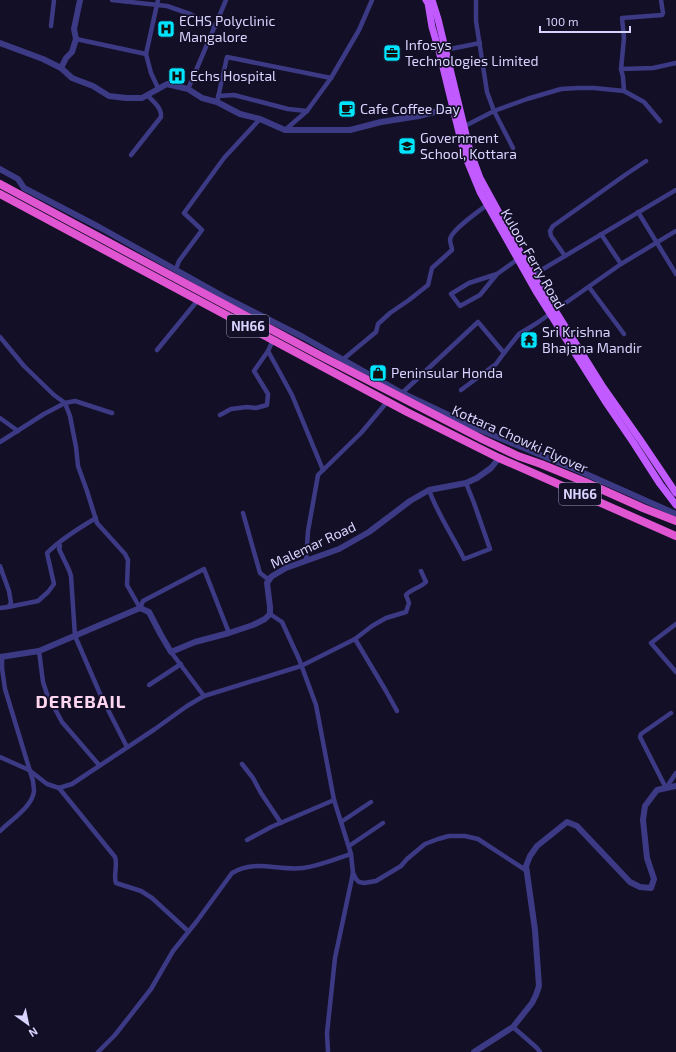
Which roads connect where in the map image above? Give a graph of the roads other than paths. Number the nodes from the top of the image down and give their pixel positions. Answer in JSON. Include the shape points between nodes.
{"nodes":[{"id":1,"x":54,"y":0,"type":"edge"},
{"id":2,"x":80,"y":0,"type":"edge"},
{"id":3,"x":112,"y":0,"type":"edge"},
{"id":4,"x":226,"y":0,"type":"edge"},
{"id":5,"x":372,"y":0,"type":"edge"},
{"id":6,"x":426,"y":0,"type":"edge"},
{"id":7,"x":432,"y":0,"type":"edge"},
{"id":8,"x":476,"y":0,"type":"edge"},
{"id":9,"x":661,"y":0,"type":"edge"},
{"id":10,"x":157,"y":2,"type":"edge"},
{"id":11,"x":51,"y":26,"type":"dead end"},
{"id":12,"x":215,"y":27,"type":"junction"},
{"id":13,"x":76,"y":39,"type":"junction"},
{"id":14,"x":0,"y":42,"type":"edge"},
{"id":15,"x":480,"y":43,"type":"junction"},
{"id":16,"x":445,"y":50,"type":"junction"},
{"id":17,"x":146,"y":54,"type":"junction"},
{"id":18,"x":676,"y":63,"type":"edge"},
{"id":19,"x":61,"y":68,"type":"junction"},
{"id":20,"x":621,"y":69,"type":"junction"},
{"id":21,"x":331,"y":78,"type":"junction"},
{"id":22,"x":158,"y":88,"type":"junction"},
{"id":23,"x":188,"y":89,"type":"junction"},
{"id":24,"x":624,"y":91,"type":"junction"},
{"id":25,"x":147,"y":95,"type":"junction"},
{"id":26,"x":217,"y":99,"type":"junction"},
{"id":27,"x":455,"y":106,"type":"junction"},
{"id":28,"x":307,"y":111,"type":"junction"},
{"id":29,"x":494,"y":111,"type":"junction"},
{"id":30,"x":260,"y":120,"type":"junction"},
{"id":31,"x":660,"y":121,"type":"dead end"},
{"id":32,"x":461,"y":128,"type":"junction"},
{"id":33,"x":285,"y":130,"type":"junction"},
{"id":34,"x":513,"y":148,"type":"dead end"},
{"id":35,"x":131,"y":154,"type":"dead end"},
{"id":36,"x":646,"y":161,"type":"dead end"},
{"id":37,"x":0,"y":169,"type":"edge"},
{"id":38,"x":0,"y":184,"type":"edge"},
{"id":39,"x":676,"y":190,"type":"edge"},
{"id":40,"x":0,"y":194,"type":"edge"},
{"id":41,"x":487,"y":205,"type":"junction"},
{"id":42,"x":638,"y":212,"type":"junction"},
{"id":43,"x":676,"y":231,"type":"edge"},
{"id":44,"x":601,"y":234,"type":"junction"},
{"id":45,"x":657,"y":243,"type":"junction"},
{"id":46,"x":565,"y":256,"type":"junction"},
{"id":47,"x":518,"y":259,"type":"junction"},
{"id":48,"x":621,"y":264,"type":"junction"},
{"id":49,"x":176,"y":269,"type":"junction"},
{"id":50,"x":497,"y":274,"type":"junction"},
{"id":51,"x":676,"y":274,"type":"edge"},
{"id":52,"x":533,"y":275,"type":"junction"},
{"id":53,"x":589,"y":287,"type":"junction"},
{"id":54,"x":198,"y":300,"type":"junction"},
{"id":55,"x":552,"y":312,"type":"junction"},
{"id":56,"x":624,"y":334,"type":"dead end"},
{"id":57,"x":0,"y":337,"type":"edge"},
{"id":58,"x":274,"y":340,"type":"junction"},
{"id":59,"x":157,"y":350,"type":"dead end"},
{"id":60,"x":268,"y":351,"type":"junction"},
{"id":61,"x":504,"y":353,"type":"junction"},
{"id":62,"x":339,"y":362,"type":"junction"},
{"id":63,"x":461,"y":390,"type":"dead end"},
{"id":64,"x":400,"y":395,"type":"junction"},
{"id":65,"x":387,"y":402,"type":"junction"},
{"id":66,"x":65,"y":403,"type":"junction"},
{"id":67,"x":112,"y":413,"type":"dead end"},
{"id":68,"x":220,"y":415,"type":"dead end"},
{"id":69,"x":0,"y":418,"type":"edge"},
{"id":70,"x":18,"y":431,"type":"junction"},
{"id":71,"x":0,"y":442,"type":"edge"},
{"id":72,"x":499,"y":458,"type":"junction"},
{"id":73,"x":323,"y":470,"type":"junction"},
{"id":74,"x":466,"y":483,"type":"junction"},
{"id":75,"x":429,"y":490,"type":"junction"},
{"id":76,"x":676,"y":493,"type":"edge"},
{"id":77,"x":676,"y":506,"type":"edge"},
{"id":78,"x":243,"y":513,"type":"dead end"},
{"id":79,"x":676,"y":514,"type":"edge"},
{"id":80,"x":96,"y":518,"type":"junction"},
{"id":81,"x":676,"y":521,"type":"edge"},
{"id":82,"x":676,"y":536,"type":"edge"},
{"id":83,"x":60,"y":546,"type":"dead end"},
{"id":84,"x":306,"y":561,"type":"junction"},
{"id":85,"x":0,"y":566,"type":"edge"},
{"id":86,"x":421,"y":571,"type":"dead end"},
{"id":87,"x":268,"y":580,"type":"junction"},
{"id":88,"x":8,"y":607,"type":"junction"},
{"id":89,"x":0,"y":608,"type":"edge"},
{"id":90,"x":140,"y":608,"type":"junction"},
{"id":91,"x":270,"y":614,"type":"junction"},
{"id":92,"x":676,"y":624,"type":"edge"},
{"id":93,"x":229,"y":633,"type":"junction"},
{"id":94,"x":75,"y":636,"type":"junction"},
{"id":95,"x":355,"y":639,"type":"junction"},
{"id":96,"x":39,"y":650,"type":"junction"},
{"id":97,"x":171,"y":652,"type":"junction"},
{"id":98,"x":1,"y":656,"type":"edge"},
{"id":99,"x":180,"y":664,"type":"junction"},
{"id":100,"x":301,"y":666,"type":"junction"},
{"id":101,"x":676,"y":672,"type":"edge"},
{"id":102,"x":148,"y":685,"type":"dead end"},
{"id":103,"x":204,"y":696,"type":"junction"},
{"id":104,"x":397,"y":711,"type":"dead end"},
{"id":105,"x":671,"y":713,"type":"dead end"},
{"id":106,"x":127,"y":747,"type":"junction"},
{"id":107,"x":0,"y":757,"type":"edge"},
{"id":108,"x":242,"y":764,"type":"dead end"},
{"id":109,"x":99,"y":765,"type":"junction"},
{"id":110,"x":29,"y":770,"type":"junction"},
{"id":111,"x":676,"y":773,"type":"edge"},
{"id":112,"x":676,"y":786,"type":"edge"},
{"id":113,"x":59,"y":788,"type":"junction"},
{"id":114,"x":666,"y":788,"type":"junction"},
{"id":115,"x":334,"y":800,"type":"junction"},
{"id":116,"x":371,"y":802,"type":"dead end"},
{"id":117,"x":341,"y":822,"type":"junction"},
{"id":118,"x":281,"y":823,"type":"junction"},
{"id":119,"x":383,"y":823,"type":"dead end"},
{"id":120,"x":0,"y":831,"type":"edge"},
{"id":121,"x":247,"y":840,"type":"dead end"},
{"id":122,"x":348,"y":846,"type":"junction"},
{"id":123,"x":351,"y":854,"type":"junction"},
{"id":124,"x":527,"y":871,"type":"junction"},
{"id":125,"x":353,"y":873,"type":"junction"},
{"id":126,"x":188,"y":931,"type":"junction"},
{"id":127,"x":513,"y":1027,"type":"junction"},
{"id":128,"x":98,"y":1052,"type":"edge"},
{"id":129,"x":328,"y":1052,"type":"edge"},
{"id":130,"x":474,"y":1052,"type":"edge"},
{"id":131,"x":540,"y":1052,"type":"edge"}],
"edges":[{"from":1,"to":11,"type":"street"},
{"from":2,"to":13,"type":"street","via":[[74,29]]},
{"from":3,"to":10,"type":"street"},
{"from":4,"to":12,"type":"street"},
{"from":5,"to":21,"type":"street","via":[[359,30]]},
{"from":6,"to":27,"type":"main road","name":"Kuloor Ferry Road"},
{"from":7,"to":16,"type":"main road","name":"Kuloor Ferry Road"},
{"from":8,"to":15,"type":"street"},
{"from":9,"to":20,"type":"street","via":[[663,13],[660,16],[622,18],[624,38]]},
{"from":10,"to":12,"type":"street","via":[[190,14]]},
{"from":10,"to":17,"type":"street"},
{"from":12,"to":23,"type":"street"},
{"from":13,"to":17,"type":"street"},
{"from":13,"to":19,"type":"street","via":[[72,52]]},
{"from":14,"to":19,"type":"street"},
{"from":15,"to":16,"type":"street"},
{"from":15,"to":29,"type":"street","via":[[487,92]]},
{"from":16,"to":27,"type":"main road","name":"Kuloor Ferry Road"},
{"from":17,"to":22,"type":"street","via":[[150,73]]},
{"from":18,"to":20,"type":"street","via":[[653,68]]},
{"from":19,"to":25,"type":"street","via":[[72,78],[109,96],[142,98]]},
{"from":20,"to":24,"type":"street"},
{"from":21,"to":26,"type":"street","via":[[227,57]]},
{"from":21,"to":28,"type":"street"},
{"from":22,"to":23,"type":"street","via":[[168,84]]},
{"from":22,"to":25,"type":"street"},
{"from":23,"to":26,"type":"street","via":[[202,98]]},
{"from":24,"to":29,"type":"street","via":[[594,88],[561,89]]},
{"from":24,"to":31,"type":"street","via":[[644,102]]},
{"from":25,"to":35,"type":"street","via":[[162,114]]},
{"from":26,"to":28,"type":"street","via":[[234,95],[288,109]]},
{"from":26,"to":30,"type":"street","via":[[240,114]]},
{"from":27,"to":32,"type":"main road","name":"Kuloor Ferry Road"},
{"from":27,"to":33,"type":"street","via":[[350,130]]},
{"from":28,"to":33,"type":"street"},
{"from":29,"to":32,"type":"street"},
{"from":29,"to":34,"type":"street"},
{"from":30,"to":33,"type":"street"},
{"from":30,"to":49,"type":"street","via":[[224,158],[184,212],[202,230]]},
{"from":32,"to":41,"type":"main road","name":"Kuloor Ferry Road","via":[[464,153]]},
{"from":32,"to":52,"type":"main road","name":"Kuloor Ferry Road","via":[[480,178]]},
{"from":36,"to":46,"type":"street","via":[[552,226],[551,236]]},
{"from":37,"to":49,"type":"street","via":[[18,179],[24,188]]},
{"from":38,"to":62,"type":"highway","number":"NH66"},
{"from":39,"to":42,"type":"street"},
{"from":40,"to":54,"type":"highway","number":"NH66"},
{"from":41,"to":47,"type":"main road","name":"Kuloor Ferry Road"},
{"from":41,"to":62,"type":"street","via":[[453,233],[450,239],[452,250],[432,268],[428,286],[390,312],[378,324],[376,332]]},
{"from":42,"to":44,"type":"street"},
{"from":42,"to":45,"type":"street"},
{"from":43,"to":45,"type":"street"},
{"from":44,"to":46,"type":"street"},
{"from":44,"to":48,"type":"street"},
{"from":45,"to":48,"type":"street"},
{"from":45,"to":51,"type":"street"},
{"from":46,"to":52,"type":"street"},
{"from":47,"to":50,"type":"street"},
{"from":47,"to":55,"type":"main road","name":"Kuloor Ferry Road","via":[[537,293]]},
{"from":48,"to":53,"type":"street"},
{"from":49,"to":62,"type":"street","via":[[296,334]]},
{"from":50,"to":50,"type":"street","via":[[480,295],[460,306],[451,294],[469,282]]},
{"from":52,"to":55,"type":"main road","name":"Kuloor Ferry Road"},
{"from":53,"to":55,"type":"street"},
{"from":53,"to":56,"type":"street"},
{"from":54,"to":58,"type":"highway","number":"NH66"},
{"from":54,"to":59,"type":"street"},
{"from":55,"to":61,"type":"street","via":[[519,334]]},
{"from":55,"to":76,"type":"main road","name":"Kuloor Ferry Road"},
{"from":55,"to":77,"type":"main road","name":"Kuloor Ferry Road","via":[[598,389]]},
{"from":57,"to":66,"type":"street","via":[[24,366]]},
{"from":58,"to":60,"type":"street"},
{"from":58,"to":65,"type":"highway","number":"NH66"},
{"from":60,"to":68,"type":"street","via":[[254,371],[268,394],[267,405],[231,409]]},
{"from":60,"to":73,"type":"street","via":[[292,395]]},
{"from":61,"to":63,"type":"street","via":[[496,364]]},
{"from":61,"to":64,"type":"street","via":[[478,322]]},
{"from":62,"to":64,"type":"highway","number":"NH66"},
{"from":64,"to":79,"type":"street"},
{"from":64,"to":81,"type":"highway","name":"Kottara Chowki Flyover","number":"NH66","via":[[518,456]]},
{"from":65,"to":72,"type":"highway","number":"NH66"},
{"from":65,"to":73,"type":"street","via":[[361,433]]},
{"from":66,"to":67,"type":"street","via":[[75,401]]},
{"from":66,"to":70,"type":"street"},
{"from":66,"to":80,"type":"street","via":[[70,416],[78,466]]},
{"from":69,"to":70,"type":"street"},
{"from":70,"to":71,"type":"street"},
{"from":72,"to":74,"type":"street","name":"Malemar Road","via":[[491,468]]},
{"from":72,"to":82,"type":"highway","number":"NH66"},
{"from":73,"to":84,"type":"street","via":[[318,475],[308,531]]},
{"from":74,"to":75,"type":"street","name":"Malemar Road"},
{"from":74,"to":75,"type":"street","via":[[490,549],[464,559]]},
{"from":75,"to":84,"type":"street","name":"Malemar Road","via":[[369,532],[339,549]]},
{"from":78,"to":87,"type":"street","via":[[260,573]]},
{"from":80,"to":88,"type":"street","via":[[47,553],[54,584],[48,592],[38,601]]},
{"from":80,"to":90,"type":"street","via":[[97,523],[128,560],[127,586]]},
{"from":83,"to":94,"type":"street","via":[[71,576]]},
{"from":84,"to":87,"type":"street","name":"Malemar Road","via":[[286,568]]},
{"from":85,"to":88,"type":"street","via":[[11,603]]},
{"from":86,"to":95,"type":"street","via":[[426,582],[406,595],[406,612],[386,618]]},
{"from":87,"to":91,"type":"street","name":"Malemar Road"},
{"from":88,"to":89,"type":"street"},
{"from":90,"to":93,"type":"street","via":[[143,601],[204,569]]},
{"from":90,"to":94,"type":"street"},
{"from":90,"to":97,"type":"street","via":[[149,612]]},
{"from":91,"to":93,"type":"street","via":[[253,625]]},
{"from":91,"to":100,"type":"street","via":[[282,622]]},
{"from":92,"to":101,"type":"street","via":[[651,643]]},
{"from":93,"to":97,"type":"street","via":[[195,642]]},
{"from":94,"to":96,"type":"street"},
{"from":94,"to":106,"type":"street"},
{"from":95,"to":100,"type":"street"},
{"from":95,"to":104,"type":"street"},
{"from":96,"to":98,"type":"street"},
{"from":96,"to":109,"type":"street","via":[[47,694],[62,722]]},
{"from":97,"to":99,"type":"street"},
{"from":98,"to":110,"type":"street","via":[[5,688]]},
{"from":99,"to":102,"type":"street"},
{"from":99,"to":103,"type":"street"},
{"from":100,"to":103,"type":"street"},
{"from":100,"to":115,"type":"street","via":[[316,705]]},
{"from":103,"to":106,"type":"street"},
{"from":105,"to":114,"type":"street","via":[[640,737]]},
{"from":106,"to":109,"type":"street"},
{"from":107,"to":110,"type":"street"},
{"from":108,"to":118,"type":"street"},
{"from":109,"to":113,"type":"street","via":[[72,784]]},
{"from":110,"to":113,"type":"street","via":[[47,784]]},
{"from":110,"to":120,"type":"street","via":[[34,791],[31,799]]},
{"from":111,"to":114,"type":"street"},
{"from":112,"to":114,"type":"street"},
{"from":113,"to":126,"type":"street","via":[[115,857],[116,882],[152,898]]},
{"from":114,"to":124,"type":"street","via":[[657,790],[645,806],[643,820],[647,858],[654,879],[650,888],[630,882],[577,826],[568,822],[537,846],[530,856]]},
{"from":115,"to":117,"type":"street"},
{"from":115,"to":118,"type":"street"},
{"from":116,"to":117,"type":"street"},
{"from":117,"to":122,"type":"street"},
{"from":118,"to":121,"type":"street"},
{"from":119,"to":122,"type":"street"},
{"from":122,"to":123,"type":"street"},
{"from":123,"to":125,"type":"street"},
{"from":123,"to":126,"type":"street","via":[[303,868],[247,866],[239,869],[226,880]]},
{"from":124,"to":125,"type":"street","via":[[478,839],[449,836],[425,844],[401,866],[376,881],[359,882]]},
{"from":124,"to":127,"type":"street","via":[[539,986],[532,1003]]},
{"from":125,"to":129,"type":"street","via":[[335,958],[327,1034]]},
{"from":126,"to":128,"type":"street","via":[[172,951],[151,989],[115,1035]]},
{"from":127,"to":130,"type":"street"},
{"from":127,"to":131,"type":"street"}]}
